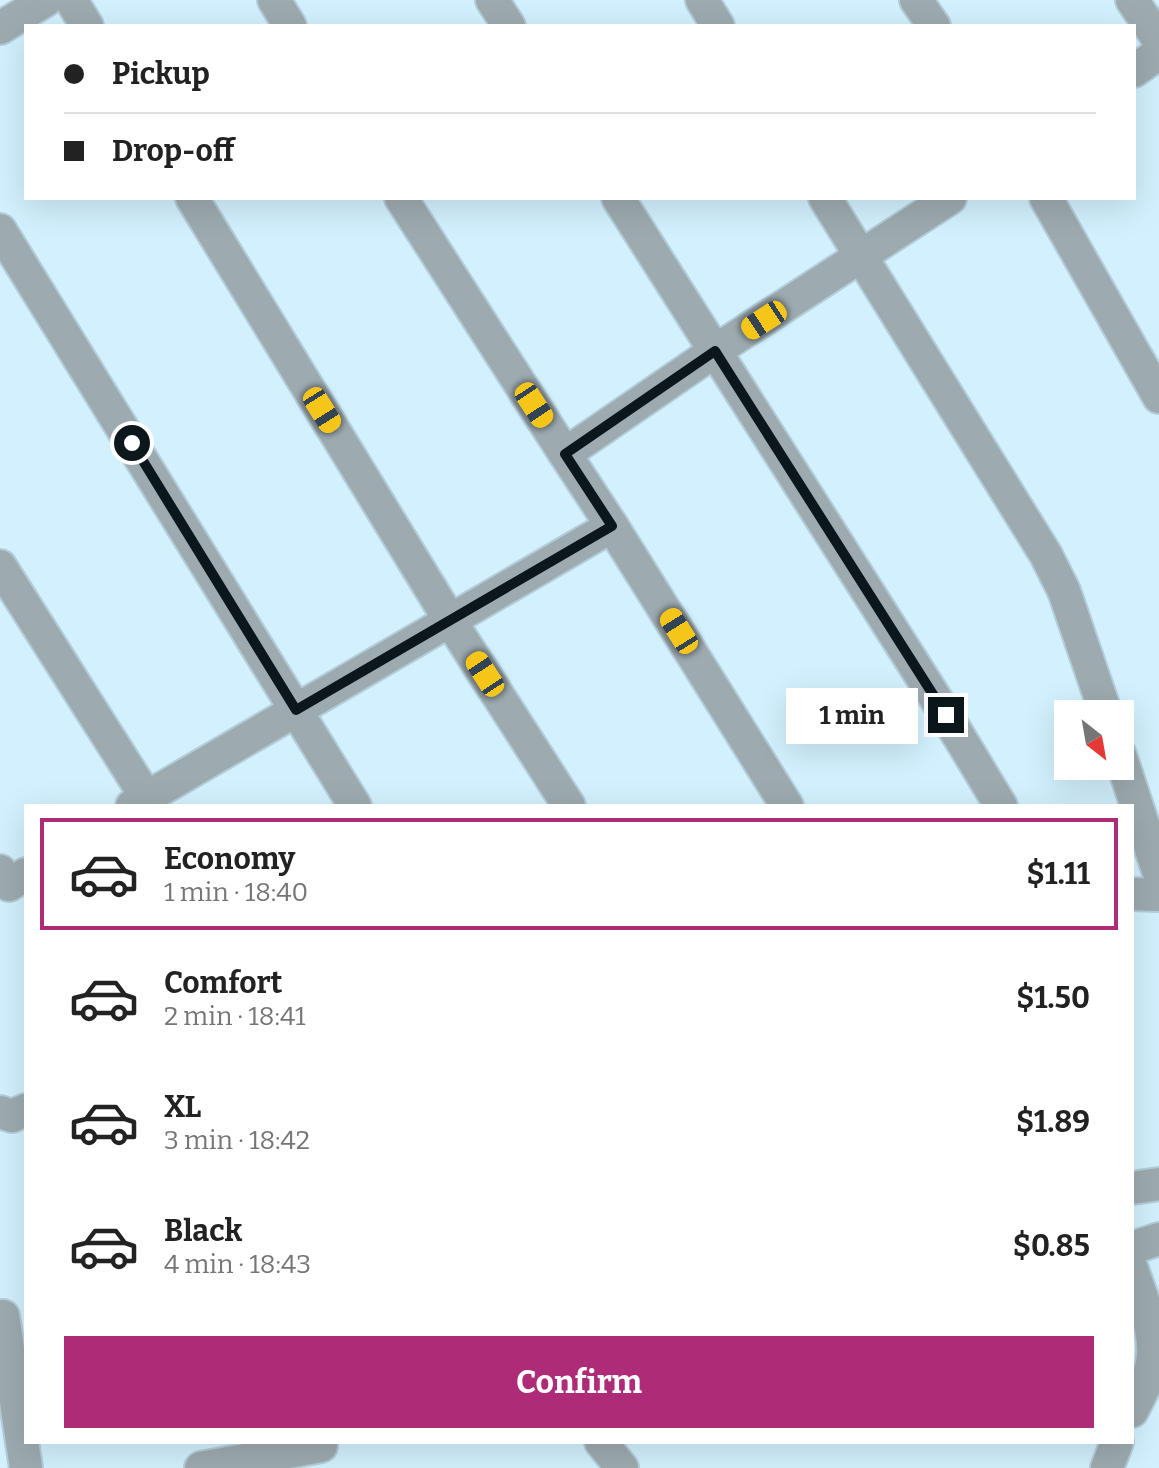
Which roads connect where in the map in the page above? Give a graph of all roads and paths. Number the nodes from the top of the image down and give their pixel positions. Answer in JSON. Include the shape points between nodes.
{"nodes":[{"id":1,"x":46,"y":0,"type":"edge"},
{"id":2,"x":71,"y":0,"type":"edge"},
{"id":3,"x":274,"y":0,"type":"edge"},
{"id":4,"x":492,"y":0,"type":"edge"},
{"id":5,"x":702,"y":0,"type":"edge"},
{"id":6,"x":916,"y":0,"type":"edge"},
{"id":7,"x":1132,"y":0,"type":"edge"},
{"id":8,"x":86,"y":24,"type":"edge"},
{"id":9,"x":289,"y":24,"type":"edge"},
{"id":10,"x":508,"y":24,"type":"edge"},
{"id":11,"x":717,"y":24,"type":"edge"},
{"id":12,"x":933,"y":24,"type":"edge"},
{"id":13,"x":0,"y":28,"type":"edge"},
{"id":14,"x":1159,"y":40,"type":"edge"},
{"id":15,"x":1159,"y":53,"type":"edge"},
{"id":16,"x":1136,"y":70,"type":"edge"},
{"id":17,"x":193,"y":200,"type":"edge"},
{"id":18,"x":402,"y":200,"type":"edge"},
{"id":19,"x":619,"y":200,"type":"edge"},
{"id":20,"x":826,"y":200,"type":"edge"},
{"id":21,"x":947,"y":200,"type":"edge"},
{"id":22,"x":1047,"y":200,"type":"edge"},
{"id":23,"x":0,"y":230,"type":"edge"},
{"id":24,"x":861,"y":256,"type":"junction"},
{"id":25,"x":715,"y":351,"type":"junction"},
{"id":26,"x":1159,"y":397,"type":"edge"},
{"id":27,"x":565,"y":454,"type":"junction"},
{"id":28,"x":612,"y":526,"type":"junction"},
{"id":29,"x":0,"y":566,"type":"edge"},
{"id":30,"x":451,"y":622,"type":"junction"},
{"id":31,"x":1101,"y":700,"type":"edge"},
{"id":32,"x":296,"y":710,"type":"junction"},
{"id":33,"x":1128,"y":780,"type":"edge"},
{"id":34,"x":143,"y":803,"type":"edge"},
{"id":35,"x":354,"y":804,"type":"edge"},
{"id":36,"x":568,"y":804,"type":"edge"},
{"id":37,"x":786,"y":804,"type":"edge"},
{"id":38,"x":1000,"y":804,"type":"edge"},
{"id":39,"x":1159,"y":873,"type":"edge"},
{"id":40,"x":1134,"y":894,"type":"edge"},
{"id":41,"x":1159,"y":895,"type":"edge"},
{"id":42,"x":24,"y":1111,"type":"edge"},
{"id":43,"x":0,"y":1112,"type":"edge"},
{"id":44,"x":1159,"y":1184,"type":"edge"},
{"id":45,"x":1134,"y":1188,"type":"edge"},
{"id":46,"x":1159,"y":1239,"type":"edge"},
{"id":47,"x":1134,"y":1247,"type":"edge"},
{"id":48,"x":1134,"y":1276,"type":"edge"},
{"id":49,"x":10,"y":1315,"type":"edge"},
{"id":50,"x":1134,"y":1407,"type":"edge"},
{"id":51,"x":603,"y":1444,"type":"edge"},
{"id":52,"x":1116,"y":1444,"type":"edge"},
{"id":53,"x":322,"y":1452,"type":"edge"},
{"id":54,"x":26,"y":1468,"type":"edge"},
{"id":55,"x":201,"y":1468,"type":"edge"},
{"id":56,"x":622,"y":1468,"type":"edge"},
{"id":57,"x":1107,"y":1468,"type":"edge"}],
"edges":[{"from":1,"to":13,"type":"street"},
{"from":2,"to":8,"type":"street"},
{"from":3,"to":9,"type":"street"},
{"from":4,"to":10,"type":"street"},
{"from":5,"to":11,"type":"street"},
{"from":6,"to":12,"type":"street"},
{"from":7,"to":14,"type":"street"},
{"from":15,"to":16,"type":"street"},
{"from":17,"to":30,"type":"street"},
{"from":18,"to":27,"type":"street"},
{"from":19,"to":25,"type":"street"},
{"from":20,"to":24,"type":"street"},
{"from":21,"to":24,"type":"street"},
{"from":22,"to":26,"type":"street"},
{"from":23,"to":32,"type":"street"},
{"from":24,"to":25,"type":"street"},
{"from":24,"to":31,"type":"street","via":[[1046,555],[1064,591]]},
{"from":25,"to":27,"type":"street"},
{"from":25,"to":38,"type":"street"},
{"from":27,"to":28,"type":"street"},
{"from":28,"to":30,"type":"street"},
{"from":28,"to":37,"type":"street"},
{"from":29,"to":34,"type":"street"},
{"from":30,"to":32,"type":"street"},
{"from":30,"to":36,"type":"street"},
{"from":32,"to":34,"type":"street"},
{"from":32,"to":35,"type":"street"},
{"from":33,"to":39,"type":"street"},
{"from":40,"to":41,"type":"street"},
{"from":42,"to":43,"type":"street","via":[[12,1116]]},
{"from":44,"to":45,"type":"street"},
{"from":46,"to":47,"type":"street"},
{"from":48,"to":50,"type":"street","via":[[1153,1361]]},
{"from":49,"to":54,"type":"street"},
{"from":51,"to":56,"type":"street"},
{"from":52,"to":57,"type":"street"},
{"from":53,"to":55,"type":"street"}]}
